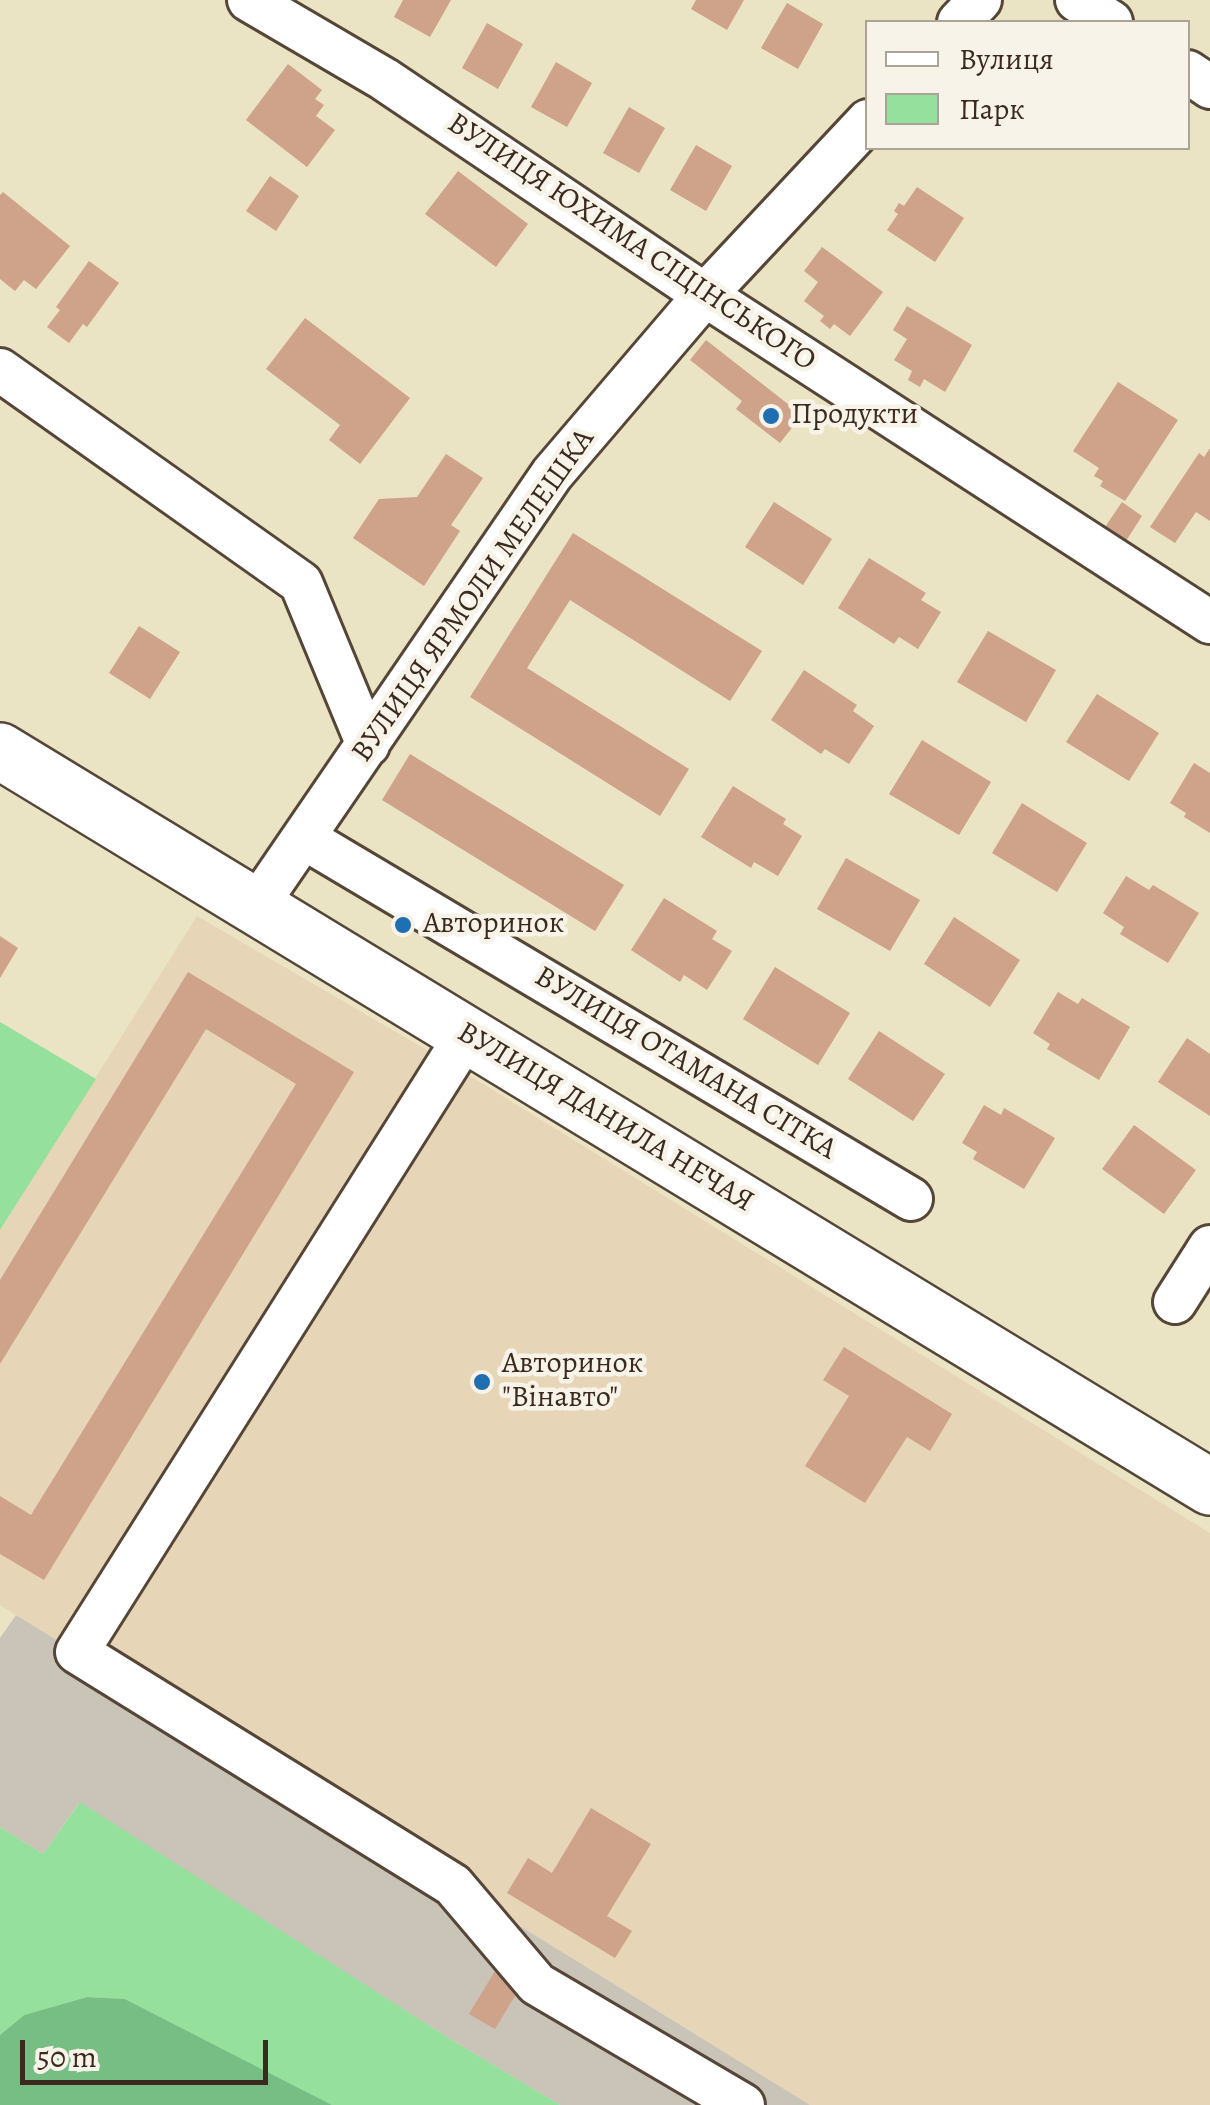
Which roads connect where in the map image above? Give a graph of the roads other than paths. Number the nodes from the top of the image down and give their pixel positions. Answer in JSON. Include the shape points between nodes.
{"nodes":[{"id":1,"x":249,"y":0,"type":"edge"},
{"id":2,"x":980,"y":0,"type":"edge"},
{"id":3,"x":1077,"y":0,"type":"edge"},
{"id":4,"x":961,"y":20,"type":"edge"},
{"id":5,"x":1108,"y":20,"type":"edge"},
{"id":6,"x":865,"y":124,"type":"edge"},
{"id":7,"x":705,"y":294,"type":"junction"},
{"id":8,"x":0,"y":370,"type":"edge"},
{"id":9,"x":1210,"y":622,"type":"edge"},
{"id":10,"x":368,"y":744,"type":"junction"},
{"id":11,"x":0,"y":750,"type":"edge"},
{"id":12,"x":304,"y":838,"type":"junction"},
{"id":13,"x":257,"y":905,"type":"junction"},
{"id":14,"x":468,"y":1034,"type":"junction"},
{"id":15,"x":911,"y":1199,"type":"dead end"},
{"id":16,"x":1210,"y":1246,"type":"edge"},
{"id":17,"x":1175,"y":1302,"type":"dead end"},
{"id":18,"x":1210,"y":1486,"type":"edge"},
{"id":19,"x":742,"y":2105,"type":"edge"}],
"edges":[{"from":1,"to":7,"type":"street","name":"ВУЛИЦЯ ЮХИМА СІЦІНСЬКОГО","via":[[384,79]]},
{"from":2,"to":4,"type":"street"},
{"from":3,"to":5,"type":"street"},
{"from":6,"to":7,"type":"street","name":"ВУЛИЦЯ ЯРМОЛИ МЕЛЕШКА"},
{"from":7,"to":9,"type":"street","name":"ВУЛИЦЯ ЮХИМА СІЦІНСЬКОГО"},
{"from":7,"to":10,"type":"street","name":"ВУЛИЦЯ ЯРМОЛИ МЕЛЕШКА","via":[[552,474]]},
{"from":8,"to":10,"type":"street","via":[[301,583]]},
{"from":10,"to":12,"type":"street","name":"ВУЛИЦЯ ЯРМОЛИ МЕЛЕШКА"},
{"from":11,"to":13,"type":"main road","name":"ВУЛИЦЯ ДАНИЛА НЕЧАЯ"},
{"from":12,"to":13,"type":"street","name":"ВУЛИЦЯ ЯРМОЛИ МЕЛЕШКА"},
{"from":12,"to":15,"type":"street","name":"ВУЛИЦЯ ОТАМАНА СІТКА"},
{"from":13,"to":14,"type":"main road","name":"ВУЛИЦЯ ДАНИЛА НЕЧАЯ"},
{"from":14,"to":18,"type":"main road","name":"ВУЛИЦЯ ДАНИЛА НЕЧАЯ"},
{"from":14,"to":19,"type":"street","via":[[78,1652],[453,1885],[538,1984]]},
{"from":16,"to":17,"type":"street"}]}
